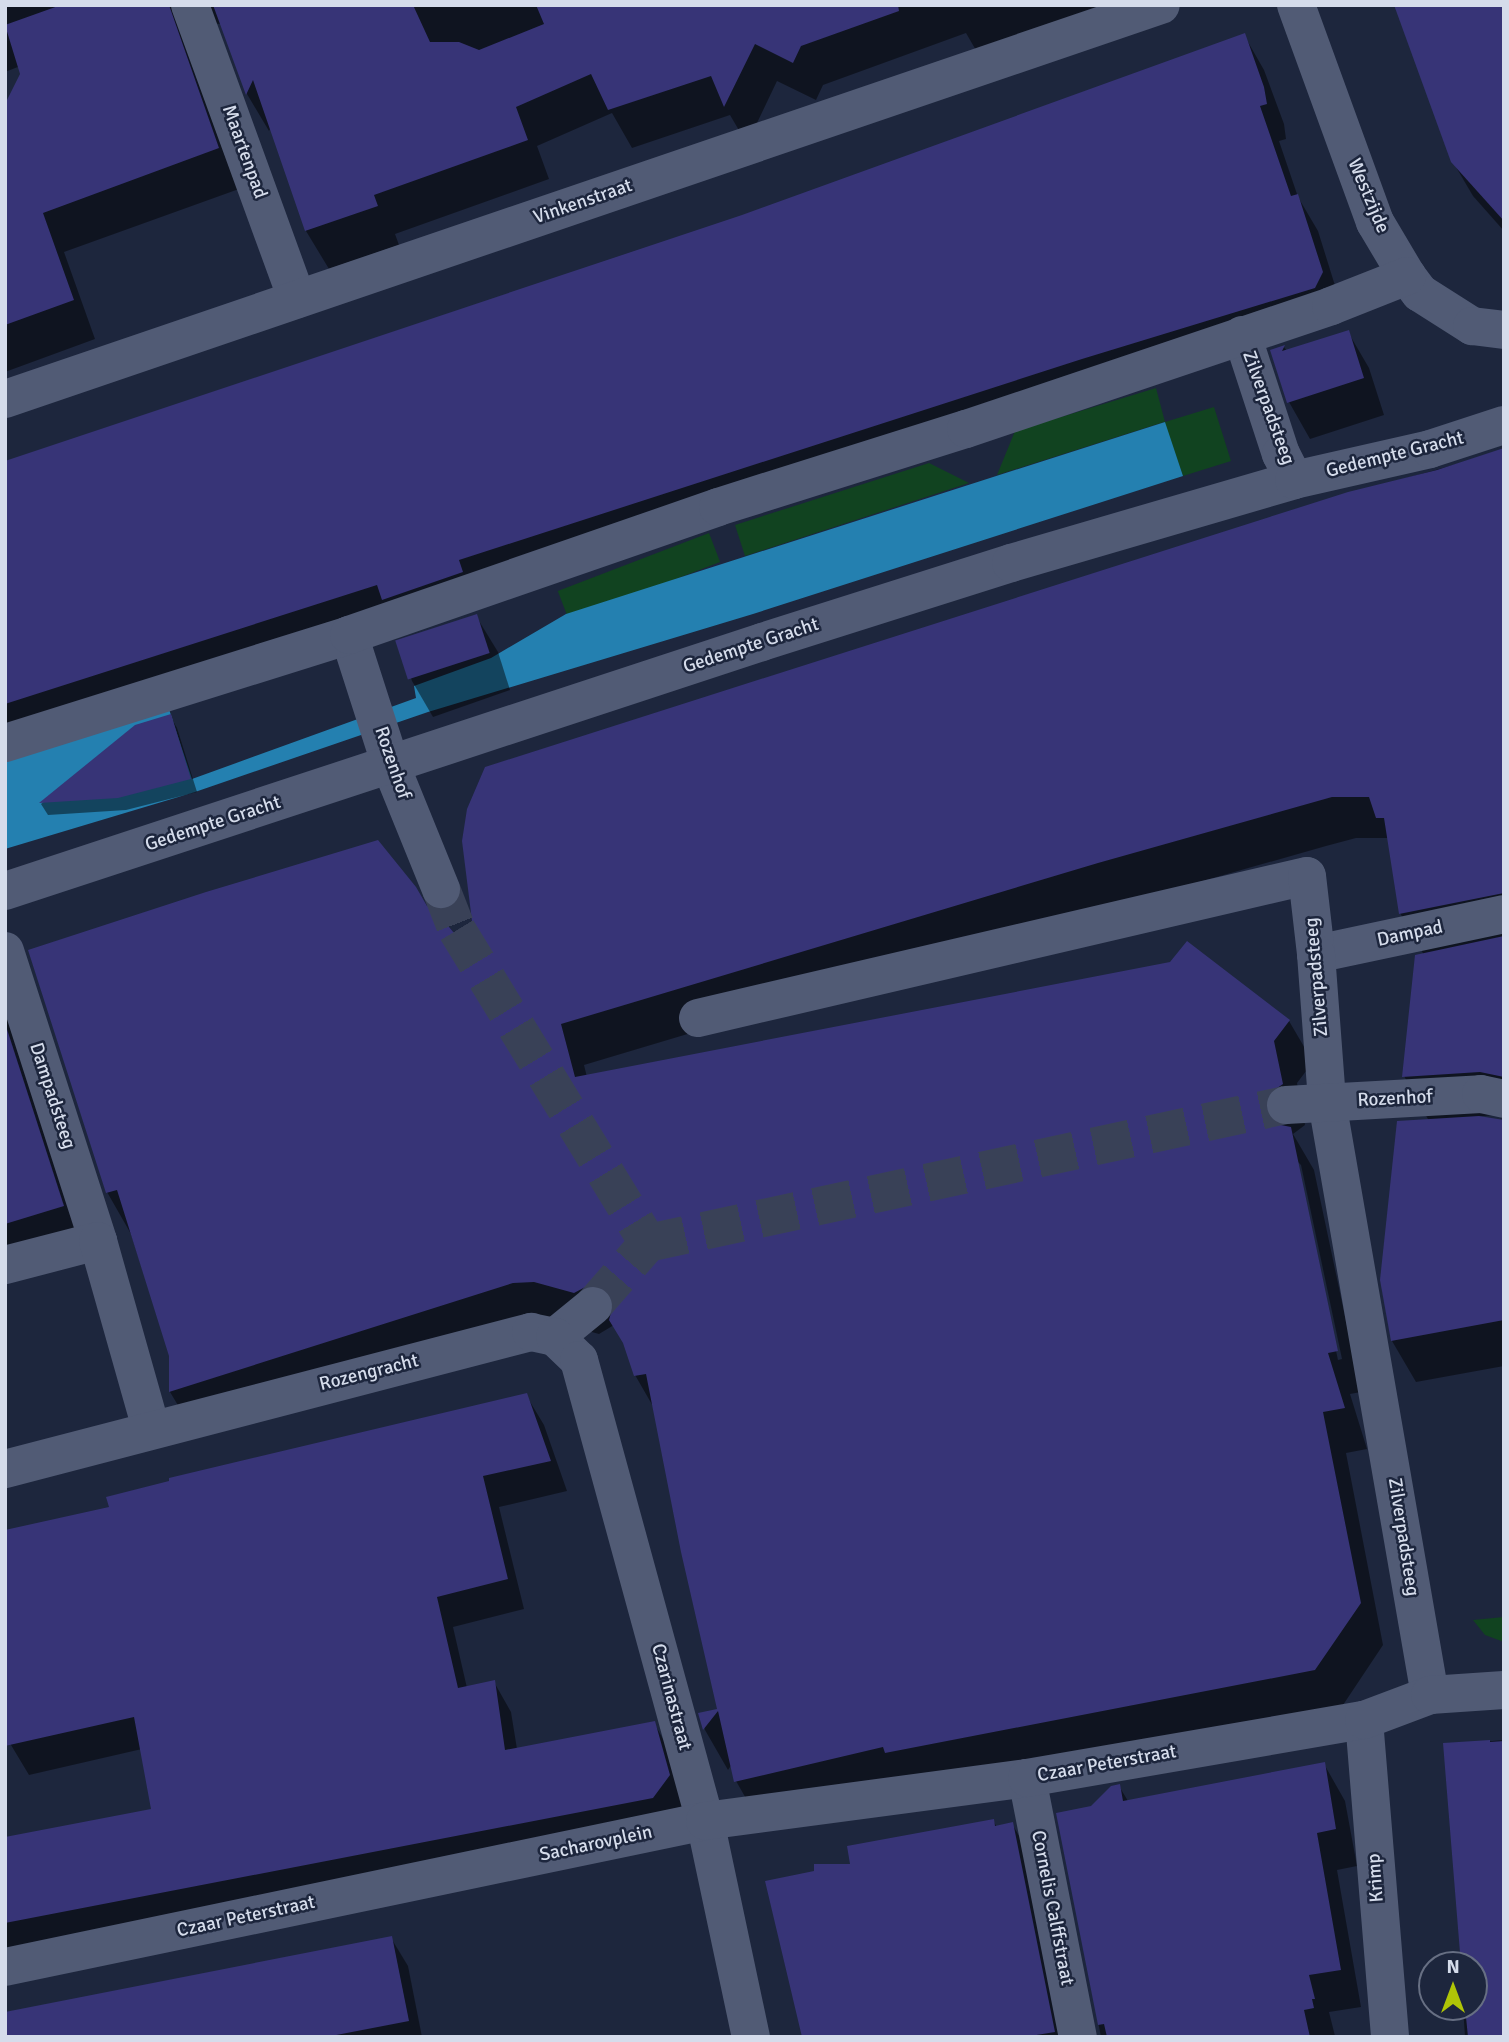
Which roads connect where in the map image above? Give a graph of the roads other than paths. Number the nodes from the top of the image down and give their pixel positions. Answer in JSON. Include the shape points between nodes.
{"nodes":[{"id":1,"x":190,"y":5,"type":"edge"},
{"id":2,"x":1161,"y":5,"type":"edge"},
{"id":3,"x":1296,"y":5,"type":"edge"},
{"id":4,"x":1407,"y":276,"type":"junction"},
{"id":5,"x":297,"y":299,"type":"junction"},
{"id":6,"x":1504,"y":330,"type":"edge"},
{"id":7,"x":1242,"y":335,"type":"junction"},
{"id":8,"x":5,"y":399,"type":"edge"},
{"id":9,"x":1504,"y":425,"type":"edge"},
{"id":10,"x":1288,"y":467,"type":"junction"},
{"id":11,"x":349,"y":635,"type":"junction"},
{"id":12,"x":5,"y":743,"type":"edge"},
{"id":13,"x":391,"y":766,"type":"junction"},
{"id":14,"x":441,"y":889,"type":"tunnel mouth"},
{"id":15,"x":5,"y":891,"type":"edge"},
{"id":16,"x":1504,"y":914,"type":"edge"},
{"id":17,"x":5,"y":951,"type":"edge"},
{"id":18,"x":1316,"y":954,"type":"junction"},
{"id":19,"x":698,"y":1018,"type":"dead end"},
{"id":20,"x":1504,"y":1099,"type":"edge"},
{"id":21,"x":1327,"y":1102,"type":"junction"},
{"id":22,"x":1286,"y":1105,"type":"tunnel mouth"},
{"id":23,"x":98,"y":1241,"type":"junction"},
{"id":24,"x":5,"y":1265,"type":"edge"},
{"id":25,"x":593,"y":1306,"type":"tunnel mouth"},
{"id":26,"x":567,"y":1349,"type":"junction"},
{"id":27,"x":151,"y":1428,"type":"junction"},
{"id":28,"x":5,"y":1469,"type":"edge"},
{"id":29,"x":1504,"y":1689,"type":"edge"},
{"id":30,"x":1430,"y":1695,"type":"junction"},
{"id":31,"x":1364,"y":1720,"type":"junction"},
{"id":32,"x":1027,"y":1778,"type":"junction"},
{"id":33,"x":705,"y":1821,"type":"junction"},
{"id":34,"x":486,"y":1867,"type":"joint"},
{"id":35,"x":5,"y":1967,"type":"edge"},
{"id":36,"x":751,"y":2037,"type":"edge"},
{"id":37,"x":1078,"y":2037,"type":"edge"},
{"id":38,"x":1390,"y":2037,"type":"edge"}],
"edges":[{"from":1,"to":5,"type":"street","name":"Maartenpad"},
{"from":2,"to":5,"type":"street","name":"Vinkenstraat"},
{"from":3,"to":4,"type":"street","name":"Westzijde","via":[[1375,222]]},
{"from":4,"to":6,"type":"street","name":"Westzijde","via":[[1420,293],[1472,326]]},
{"from":4,"to":7,"type":"street"},
{"from":5,"to":8,"type":"street","name":"Vinkenstraat"},
{"from":7,"to":10,"type":"street","name":"Zilverpadsteeg"},
{"from":7,"to":11,"type":"street","via":[[718,507]]},
{"from":9,"to":10,"type":"street","name":"Gedempte Gracht","via":[[1430,449]]},
{"from":10,"to":13,"type":"street","name":"Gedempte Gracht"},
{"from":11,"to":12,"type":"street"},
{"from":11,"to":13,"type":"street","name":"Rozenhof"},
{"from":13,"to":14,"type":"street","name":"Rozenhof"},
{"from":13,"to":15,"type":"street","name":"Gedempte Gracht"},
{"from":16,"to":18,"type":"street","name":"Dampad"},
{"from":17,"to":23,"type":"street","name":"Dampadsteeg"},
{"from":18,"to":19,"type":"street","name":"Zilverpadsteeg","via":[[1307,876]]},
{"from":18,"to":21,"type":"street","name":"Zilverpadsteeg"},
{"from":20,"to":21,"type":"street","name":"Rozenhof","via":[[1481,1094]]},
{"from":21,"to":22,"type":"street","name":"Rozenhof"},
{"from":21,"to":30,"type":"street","name":"Zilverpadsteeg"},
{"from":23,"to":24,"type":"street"},
{"from":23,"to":27,"type":"street"},
{"from":25,"to":26,"type":"street"},
{"from":26,"to":27,"type":"street","name":"Rozengracht","via":[[531,1332]]},
{"from":26,"to":33,"type":"street","name":"Czarinastraat"},
{"from":27,"to":28,"type":"street","name":"Rozengracht"},
{"from":29,"to":30,"type":"street","name":"Czaar Peterstraat"},
{"from":30,"to":31,"type":"street","name":"Czaar Peterstraat"},
{"from":31,"to":32,"type":"street","name":"Czaar Peterstraat"},
{"from":31,"to":38,"type":"street","name":"Krimp"},
{"from":32,"to":33,"type":"street","name":"Czaar Peterstraat"},
{"from":32,"to":37,"type":"street","name":"Cornelis Calffstraat"},
{"from":33,"to":34,"type":"street","name":"Sacharovplein"},
{"from":33,"to":36,"type":"street","name":"Czarinastraat"},
{"from":34,"to":35,"type":"street","name":"Czaar Peterstraat"}]}
